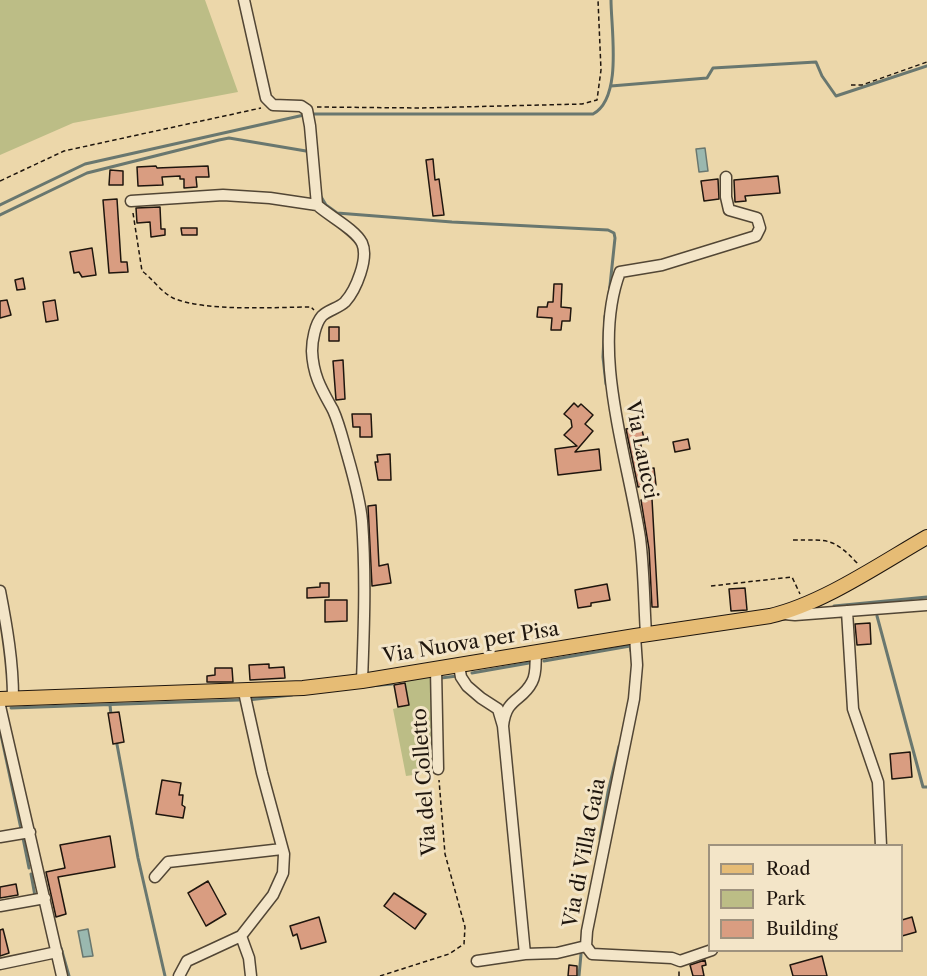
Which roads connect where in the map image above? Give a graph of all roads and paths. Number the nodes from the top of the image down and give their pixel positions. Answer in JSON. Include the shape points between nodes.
{"nodes":[{"id":1,"x":244,"y":0,"type":"edge"},
{"id":2,"x":598,"y":0,"type":"edge"},
{"id":3,"x":927,"y":62,"type":"edge"},
{"id":4,"x":851,"y":85,"type":"dead end"},
{"id":5,"x":273,"y":105,"type":"junction"},
{"id":6,"x":307,"y":111,"type":"junction"},
{"id":7,"x":726,"y":177,"type":"dead end"},
{"id":8,"x":0,"y":182,"type":"edge"},
{"id":9,"x":132,"y":201,"type":"joint"},
{"id":10,"x":317,"y":205,"type":"junction"},
{"id":11,"x":322,"y":317,"type":"junction"},
{"id":12,"x":927,"y":537,"type":"edge"},
{"id":13,"x":793,"y":540,"type":"dead end"},
{"id":14,"x":865,"y":572,"type":"junction"},
{"id":15,"x":711,"y":586,"type":"dead end"},
{"id":16,"x":0,"y":591,"type":"edge"},
{"id":17,"x":806,"y":605,"type":"junction"},
{"id":18,"x":927,"y":605,"type":"edge"},
{"id":19,"x":847,"y":610,"type":"junction"},
{"id":20,"x":782,"y":613,"type":"junction"},
{"id":21,"x":641,"y":635,"type":"junction"},
{"id":22,"x":536,"y":653,"type":"junction"},
{"id":23,"x":459,"y":666,"type":"junction"},
{"id":24,"x":436,"y":669,"type":"junction"},
{"id":25,"x":362,"y":681,"type":"junction"},
{"id":26,"x":244,"y":692,"type":"junction"},
{"id":27,"x":6,"y":699,"type":"edge"},
{"id":28,"x":0,"y":706,"type":"edge"},
{"id":29,"x":503,"y":726,"type":"junction"},
{"id":30,"x":438,"y":769,"type":"joint"},
{"id":31,"x":30,"y":832,"type":"junction"},
{"id":32,"x":0,"y":837,"type":"edge"},
{"id":33,"x":881,"y":844,"type":"edge"},
{"id":34,"x":282,"y":849,"type":"junction"},
{"id":35,"x":155,"y":877,"type":"dead end"},
{"id":36,"x":45,"y":898,"type":"junction"},
{"id":37,"x":0,"y":906,"type":"edge"},
{"id":38,"x":241,"y":936,"type":"junction"},
{"id":39,"x":586,"y":945,"type":"junction"},
{"id":40,"x":57,"y":952,"type":"junction"},
{"id":41,"x":709,"y":952,"type":"edge"},
{"id":42,"x":525,"y":954,"type":"junction"},
{"id":43,"x":477,"y":961,"type":"dead end"},
{"id":44,"x":0,"y":964,"type":"edge"},
{"id":45,"x":62,"y":976,"type":"edge"},
{"id":46,"x":179,"y":976,"type":"edge"},
{"id":47,"x":251,"y":976,"type":"edge"},
{"id":48,"x":380,"y":976,"type":"edge"}],
"edges":[{"from":1,"to":5,"type":"street","via":[[266,98]]},
{"from":2,"to":6,"type":"path","via":[[601,70],[597,100],[582,104]]},
{"from":3,"to":4,"type":"path","via":[[862,85]]},
{"from":5,"to":6,"type":"street"},
{"from":5,"to":8,"type":"path","via":[[64,151]]},
{"from":6,"to":10,"type":"street"},
{"from":7,"to":21,"type":"street","name":"Via Laucci","via":[[729,210],[757,218],[760,228],[756,236],[662,265],[620,272],[616,282],[609,363],[640,541]]},
{"from":9,"to":10,"type":"street","via":[[223,195]]},
{"from":9,"to":11,"type":"path","via":[[142,271],[174,298],[224,307],[311,307]]},
{"from":10,"to":11,"type":"street","via":[[344,224],[362,242],[364,251],[363,267],[345,302]]},
{"from":11,"to":25,"type":"street","via":[[312,350],[315,373],[334,412],[362,519]]},
{"from":12,"to":14,"type":"main road","name":"Via Nuova per Pisa"},
{"from":13,"to":14,"type":"path","via":[[831,540]]},
{"from":14,"to":17,"type":"main road","name":"Via Nuova per Pisa"},
{"from":15,"to":17,"type":"path","via":[[792,577]]},
{"from":16,"to":27,"type":"street","via":[[10,651]]},
{"from":17,"to":20,"type":"main road","name":"Via Nuova per Pisa"},
{"from":18,"to":19,"type":"street"},
{"from":19,"to":20,"type":"street"},
{"from":19,"to":33,"type":"street","via":[[854,709],[878,782]]},
{"from":20,"to":21,"type":"main road","name":"Via Nuova per Pisa"},
{"from":21,"to":22,"type":"main road","name":"Via Nuova per Pisa"},
{"from":21,"to":39,"type":"street","name":"Via di Villa Gaia","via":[[636,690]]},
{"from":22,"to":23,"type":"main road","name":"Via Nuova per Pisa"},
{"from":22,"to":29,"type":"street","via":[[531,684],[508,707]]},
{"from":23,"to":24,"type":"main road","name":"Via Nuova per Pisa"},
{"from":23,"to":29,"type":"street","via":[[467,686],[498,709]]},
{"from":24,"to":25,"type":"main road","name":"Via Nuova per Pisa"},
{"from":24,"to":30,"type":"street","name":"Via del Colletto"},
{"from":25,"to":26,"type":"main road","name":"Via Nuova per Pisa"},
{"from":26,"to":27,"type":"main road","name":"Via Nuova per Pisa"},
{"from":26,"to":34,"type":"street"},
{"from":28,"to":31,"type":"street"},
{"from":29,"to":42,"type":"street"},
{"from":30,"to":48,"type":"path","name":"Via del Colletto","via":[[446,854],[465,927],[464,944],[449,954]]},
{"from":31,"to":32,"type":"street"},
{"from":31,"to":36,"type":"street"},
{"from":34,"to":35,"type":"street","via":[[168,862]]},
{"from":34,"to":38,"type":"street","via":[[283,873],[273,895]]},
{"from":36,"to":37,"type":"street"},
{"from":36,"to":40,"type":"street"},
{"from":38,"to":46,"type":"street","via":[[187,961]]},
{"from":38,"to":47,"type":"street"},
{"from":39,"to":41,"type":"street","name":"Via di Villa Gaia","via":[[592,954],[680,961]]},
{"from":39,"to":42,"type":"street"},
{"from":40,"to":44,"type":"street"},
{"from":40,"to":45,"type":"street"},
{"from":42,"to":43,"type":"street"}]}
